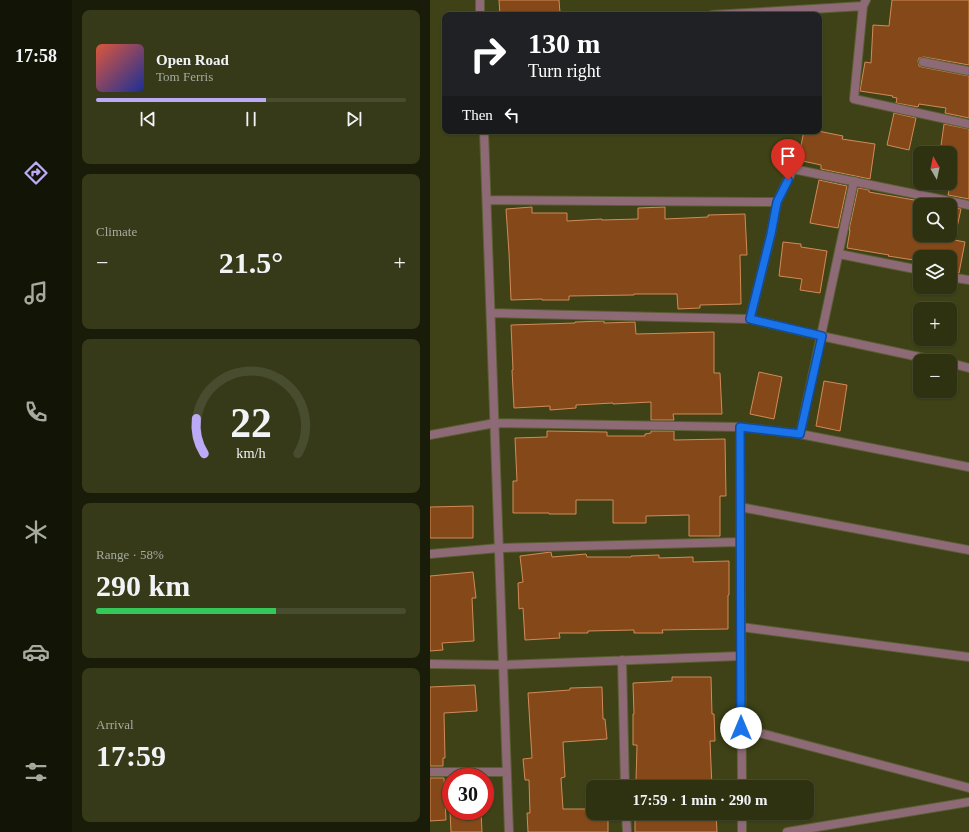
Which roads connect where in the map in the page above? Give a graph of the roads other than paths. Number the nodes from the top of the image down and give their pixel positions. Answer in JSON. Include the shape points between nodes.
{"nodes":[{"id":1,"x":480,"y":0,"type":"edge"},
{"id":2,"x":865,"y":3,"type":"edge"},
{"id":3,"x":480,"y":12,"type":"edge"},
{"id":4,"x":750,"y":12,"type":"edge"},
{"id":5,"x":923,"y":62,"type":"dead end"},
{"id":6,"x":969,"y":71,"type":"edge"},
{"id":7,"x":969,"y":124,"type":"edge"},
{"id":8,"x":484,"y":134,"type":"edge"},
{"id":9,"x":854,"y":181,"type":"junction"},
{"id":10,"x":487,"y":200,"type":"junction"},
{"id":11,"x":777,"y":202,"type":"junction"},
{"id":12,"x":969,"y":205,"type":"edge"},
{"id":13,"x":839,"y":254,"type":"junction"},
{"id":14,"x":913,"y":269,"type":"edge"},
{"id":15,"x":957,"y":277,"type":"edge"},
{"id":16,"x":969,"y":280,"type":"edge"},
{"id":17,"x":491,"y":313,"type":"junction"},
{"id":18,"x":750,"y":319,"type":"junction"},
{"id":19,"x":822,"y":336,"type":"junction"},
{"id":20,"x":913,"y":356,"type":"edge"},
{"id":21,"x":957,"y":365,"type":"edge"},
{"id":22,"x":969,"y":368,"type":"edge"},
{"id":23,"x":495,"y":423,"type":"junction"},
{"id":24,"x":740,"y":427,"type":"junction"},
{"id":25,"x":800,"y":434,"type":"junction"},
{"id":26,"x":430,"y":435,"type":"edge"},
{"id":27,"x":969,"y":467,"type":"edge"},
{"id":28,"x":740,"y":507,"type":"junction"},
{"id":29,"x":740,"y":542,"type":"junction"},
{"id":30,"x":499,"y":548,"type":"junction"},
{"id":31,"x":969,"y":550,"type":"edge"},
{"id":32,"x":430,"y":554,"type":"edge"},
{"id":33,"x":741,"y":627,"type":"junction"},
{"id":34,"x":741,"y":656,"type":"junction"},
{"id":35,"x":969,"y":657,"type":"edge"},
{"id":36,"x":622,"y":660,"type":"junction"},
{"id":37,"x":430,"y":664,"type":"edge"},
{"id":38,"x":504,"y":665,"type":"junction"},
{"id":39,"x":741,"y":728,"type":"junction"},
{"id":40,"x":430,"y":772,"type":"edge"},
{"id":41,"x":507,"y":772,"type":"junction"},
{"id":42,"x":625,"y":780,"type":"edge"},
{"id":43,"x":742,"y":780,"type":"edge"},
{"id":44,"x":969,"y":788,"type":"edge"},
{"id":45,"x":969,"y":802,"type":"edge"},
{"id":46,"x":626,"y":820,"type":"edge"},
{"id":47,"x":742,"y":820,"type":"edge"},
{"id":48,"x":510,"y":832,"type":"edge"},
{"id":49,"x":627,"y":832,"type":"edge"},
{"id":50,"x":742,"y":832,"type":"edge"},
{"id":51,"x":787,"y":832,"type":"edge"}],
"edges":[{"from":1,"to":3,"type":"street"},
{"from":2,"to":4,"type":"street"},
{"from":2,"to":7,"type":"street","via":[[854,99]]},
{"from":5,"to":6,"type":"street"},
{"from":8,"to":10,"type":"street"},
{"from":9,"to":11,"type":"street","via":[[793,169]]},
{"from":9,"to":12,"type":"street"},
{"from":9,"to":13,"type":"street"},
{"from":10,"to":11,"type":"street"},
{"from":10,"to":17,"type":"street"},
{"from":11,"to":18,"type":"street"},
{"from":13,"to":14,"type":"street"},
{"from":13,"to":19,"type":"street"},
{"from":15,"to":16,"type":"street"},
{"from":17,"to":18,"type":"street"},
{"from":17,"to":23,"type":"street"},
{"from":18,"to":19,"type":"street"},
{"from":19,"to":20,"type":"street"},
{"from":19,"to":25,"type":"street"},
{"from":21,"to":22,"type":"street"},
{"from":23,"to":24,"type":"street"},
{"from":23,"to":26,"type":"street"},
{"from":23,"to":30,"type":"street"},
{"from":24,"to":25,"type":"street"},
{"from":24,"to":28,"type":"street"},
{"from":25,"to":27,"type":"street"},
{"from":28,"to":29,"type":"street"},
{"from":28,"to":31,"type":"street"},
{"from":29,"to":30,"type":"street"},
{"from":29,"to":33,"type":"street"},
{"from":30,"to":32,"type":"street"},
{"from":30,"to":38,"type":"street"},
{"from":33,"to":34,"type":"street"},
{"from":33,"to":35,"type":"street"},
{"from":34,"to":36,"type":"street"},
{"from":34,"to":39,"type":"street"},
{"from":36,"to":38,"type":"street"},
{"from":36,"to":42,"type":"street"},
{"from":37,"to":38,"type":"street"},
{"from":38,"to":41,"type":"street"},
{"from":39,"to":43,"type":"street"},
{"from":39,"to":44,"type":"street"},
{"from":40,"to":41,"type":"street"},
{"from":41,"to":48,"type":"street"},
{"from":45,"to":51,"type":"street"},
{"from":46,"to":49,"type":"street"},
{"from":47,"to":50,"type":"street"}]}
